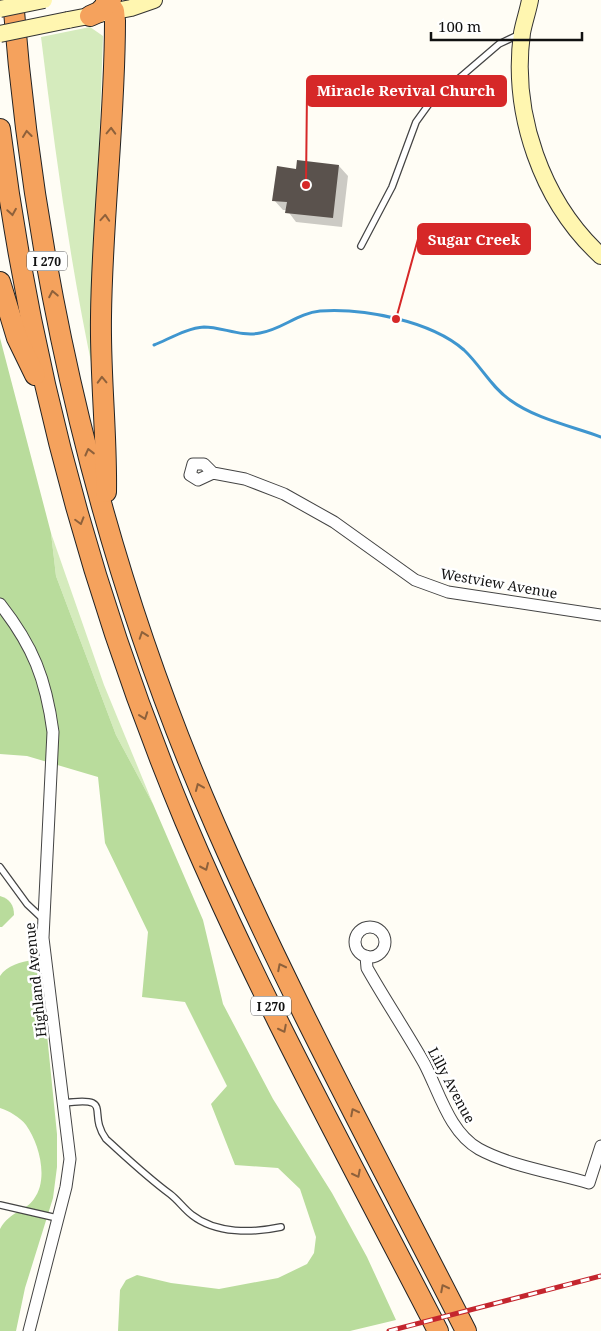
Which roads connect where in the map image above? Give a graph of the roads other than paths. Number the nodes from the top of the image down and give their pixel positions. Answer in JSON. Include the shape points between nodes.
{"nodes":[{"id":1,"x":13,"y":0,"type":"edge"},
{"id":2,"x":44,"y":0,"type":"edge"},
{"id":3,"x":154,"y":0,"type":"edge"},
{"id":4,"x":530,"y":0,"type":"edge"},
{"id":5,"x":110,"y":4,"type":"edge"},
{"id":6,"x":0,"y":9,"type":"edge"},
{"id":7,"x":90,"y":16,"type":"joint"},
{"id":8,"x":522,"y":33,"type":"junction"},
{"id":9,"x":0,"y":34,"type":"edge"},
{"id":10,"x":0,"y":129,"type":"edge"},
{"id":11,"x":361,"y":246,"type":"dead end"},
{"id":12,"x":601,"y":256,"type":"edge"},
{"id":13,"x":0,"y":282,"type":"edge"},
{"id":14,"x":50,"y":406,"type":"junction"},
{"id":15,"x":213,"y":473,"type":"dead end"},
{"id":16,"x":106,"y":516,"type":"junction"},
{"id":17,"x":0,"y":604,"type":"edge"},
{"id":18,"x":601,"y":615,"type":"edge"},
{"id":19,"x":0,"y":867,"type":"edge"},
{"id":20,"x":44,"y":920,"type":"junction"},
{"id":21,"x":366,"y":956,"type":"dead end"},
{"id":22,"x":63,"y":1104,"type":"junction"},
{"id":23,"x":601,"y":1146,"type":"edge"},
{"id":24,"x":0,"y":1206,"type":"edge"},
{"id":25,"x":57,"y":1218,"type":"junction"},
{"id":26,"x":281,"y":1227,"type":"dead end"},
{"id":27,"x":29,"y":1331,"type":"edge"},
{"id":28,"x":438,"y":1331,"type":"edge"},
{"id":29,"x":466,"y":1331,"type":"edge"}],
"edges":[{"from":16,"to":1,"type":"highway","number":"I 270","one_way":true,"via":[[78,411],[45,252],[28,143]]},
{"from":2,"to":6,"type":"main road","bridge":true},
{"from":3,"to":5,"type":"main road"},
{"from":4,"to":8,"type":"main road"},
{"from":5,"to":7,"type":"highway"},
{"from":16,"to":5,"type":"highway","one_way":true,"via":[[107,438],[101,317],[115,34]]},
{"from":7,"to":9,"type":"main road","bridge":true},
{"from":8,"to":11,"type":"lane","via":[[500,44],[429,104],[416,122],[392,188]]},
{"from":8,"to":12,"type":"main road","via":[[521,78],[525,120],[538,164],[571,222]]},
{"from":10,"to":14,"type":"highway","number":"I 270","one_way":true,"via":[[25,290]]},
{"from":13,"to":14,"type":"highway","via":[[17,338]]},
{"from":14,"to":28,"type":"highway","number":"I 270","one_way":true,"via":[[88,547],[127,670],[186,823],[256,974]]},
{"from":15,"to":18,"type":"street","name":"Westview Avenue","via":[[245,479],[284,494],[334,522],[415,580],[448,592]]},
{"from":29,"to":16,"type":"highway","number":"I 270","one_way":true,"via":[[238,877],[156,674]]},
{"from":17,"to":20,"type":"street","name":"Highland Avenue","via":[[22,632],[41,673],[50,706],[53,732]]},
{"from":19,"to":20,"type":"lane","via":[[27,904]]},
{"from":20,"to":22,"type":"street","name":"Highland Avenue","via":[[43,938]]},
{"from":21,"to":23,"type":"street","name":"Lilly Avenue","via":[[367,968],[424,1064],[454,1124],[479,1149],[589,1182]]},
{"from":22,"to":25,"type":"street","name":"Highland Avenue","via":[[70,1158]]},
{"from":22,"to":26,"type":"lane","via":[[85,1100],[95,1103],[106,1139],[198,1219],[244,1232]]},
{"from":24,"to":25,"type":"lane"},
{"from":25,"to":27,"type":"street","name":"Highland Avenue"}]}
